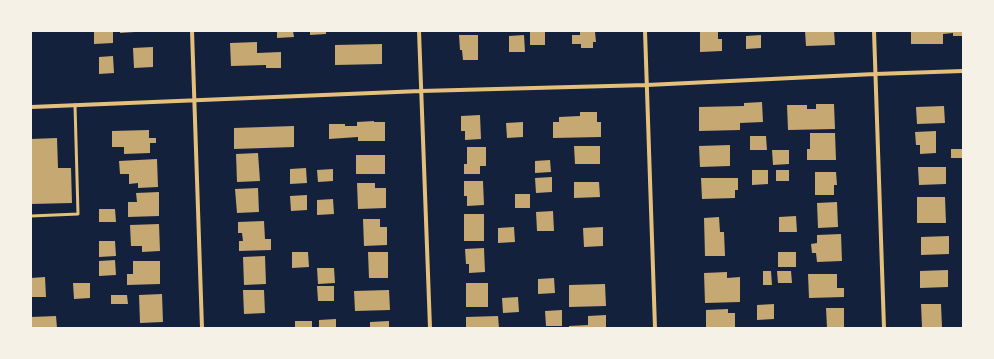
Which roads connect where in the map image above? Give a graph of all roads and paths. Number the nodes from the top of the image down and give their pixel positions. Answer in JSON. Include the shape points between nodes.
{"nodes":[{"id":1,"x":192,"y":31,"type":"edge"},
{"id":2,"x":419,"y":31,"type":"edge"},
{"id":3,"x":645,"y":31,"type":"edge"},
{"id":4,"x":874,"y":31,"type":"edge"},
{"id":5,"x":963,"y":71,"type":"edge"},
{"id":6,"x":875,"y":74,"type":"junction"},
{"id":7,"x":647,"y":85,"type":"junction"},
{"id":8,"x":421,"y":91,"type":"junction"},
{"id":9,"x":194,"y":101,"type":"junction"},
{"id":10,"x":75,"y":105,"type":"junction"},
{"id":11,"x":31,"y":107,"type":"edge"},
{"id":12,"x":31,"y":216,"type":"edge"},
{"id":13,"x":202,"y":328,"type":"edge"},
{"id":14,"x":430,"y":328,"type":"edge"},
{"id":15,"x":655,"y":328,"type":"edge"},
{"id":16,"x":884,"y":328,"type":"edge"}],
"edges":[{"from":1,"to":9,"type":"street"},
{"from":2,"to":8,"type":"street"},
{"from":3,"to":7,"type":"street"},
{"from":4,"to":6,"type":"street"},
{"from":5,"to":6,"type":"street"},
{"from":6,"to":7,"type":"street"},
{"from":6,"to":16,"type":"street"},
{"from":7,"to":8,"type":"street"},
{"from":7,"to":15,"type":"street"},
{"from":8,"to":9,"type":"street"},
{"from":8,"to":14,"type":"street"},
{"from":9,"to":10,"type":"street"},
{"from":9,"to":13,"type":"street"},
{"from":10,"to":11,"type":"street"},
{"from":10,"to":12,"type":"lane","via":[[78,214]]}]}
